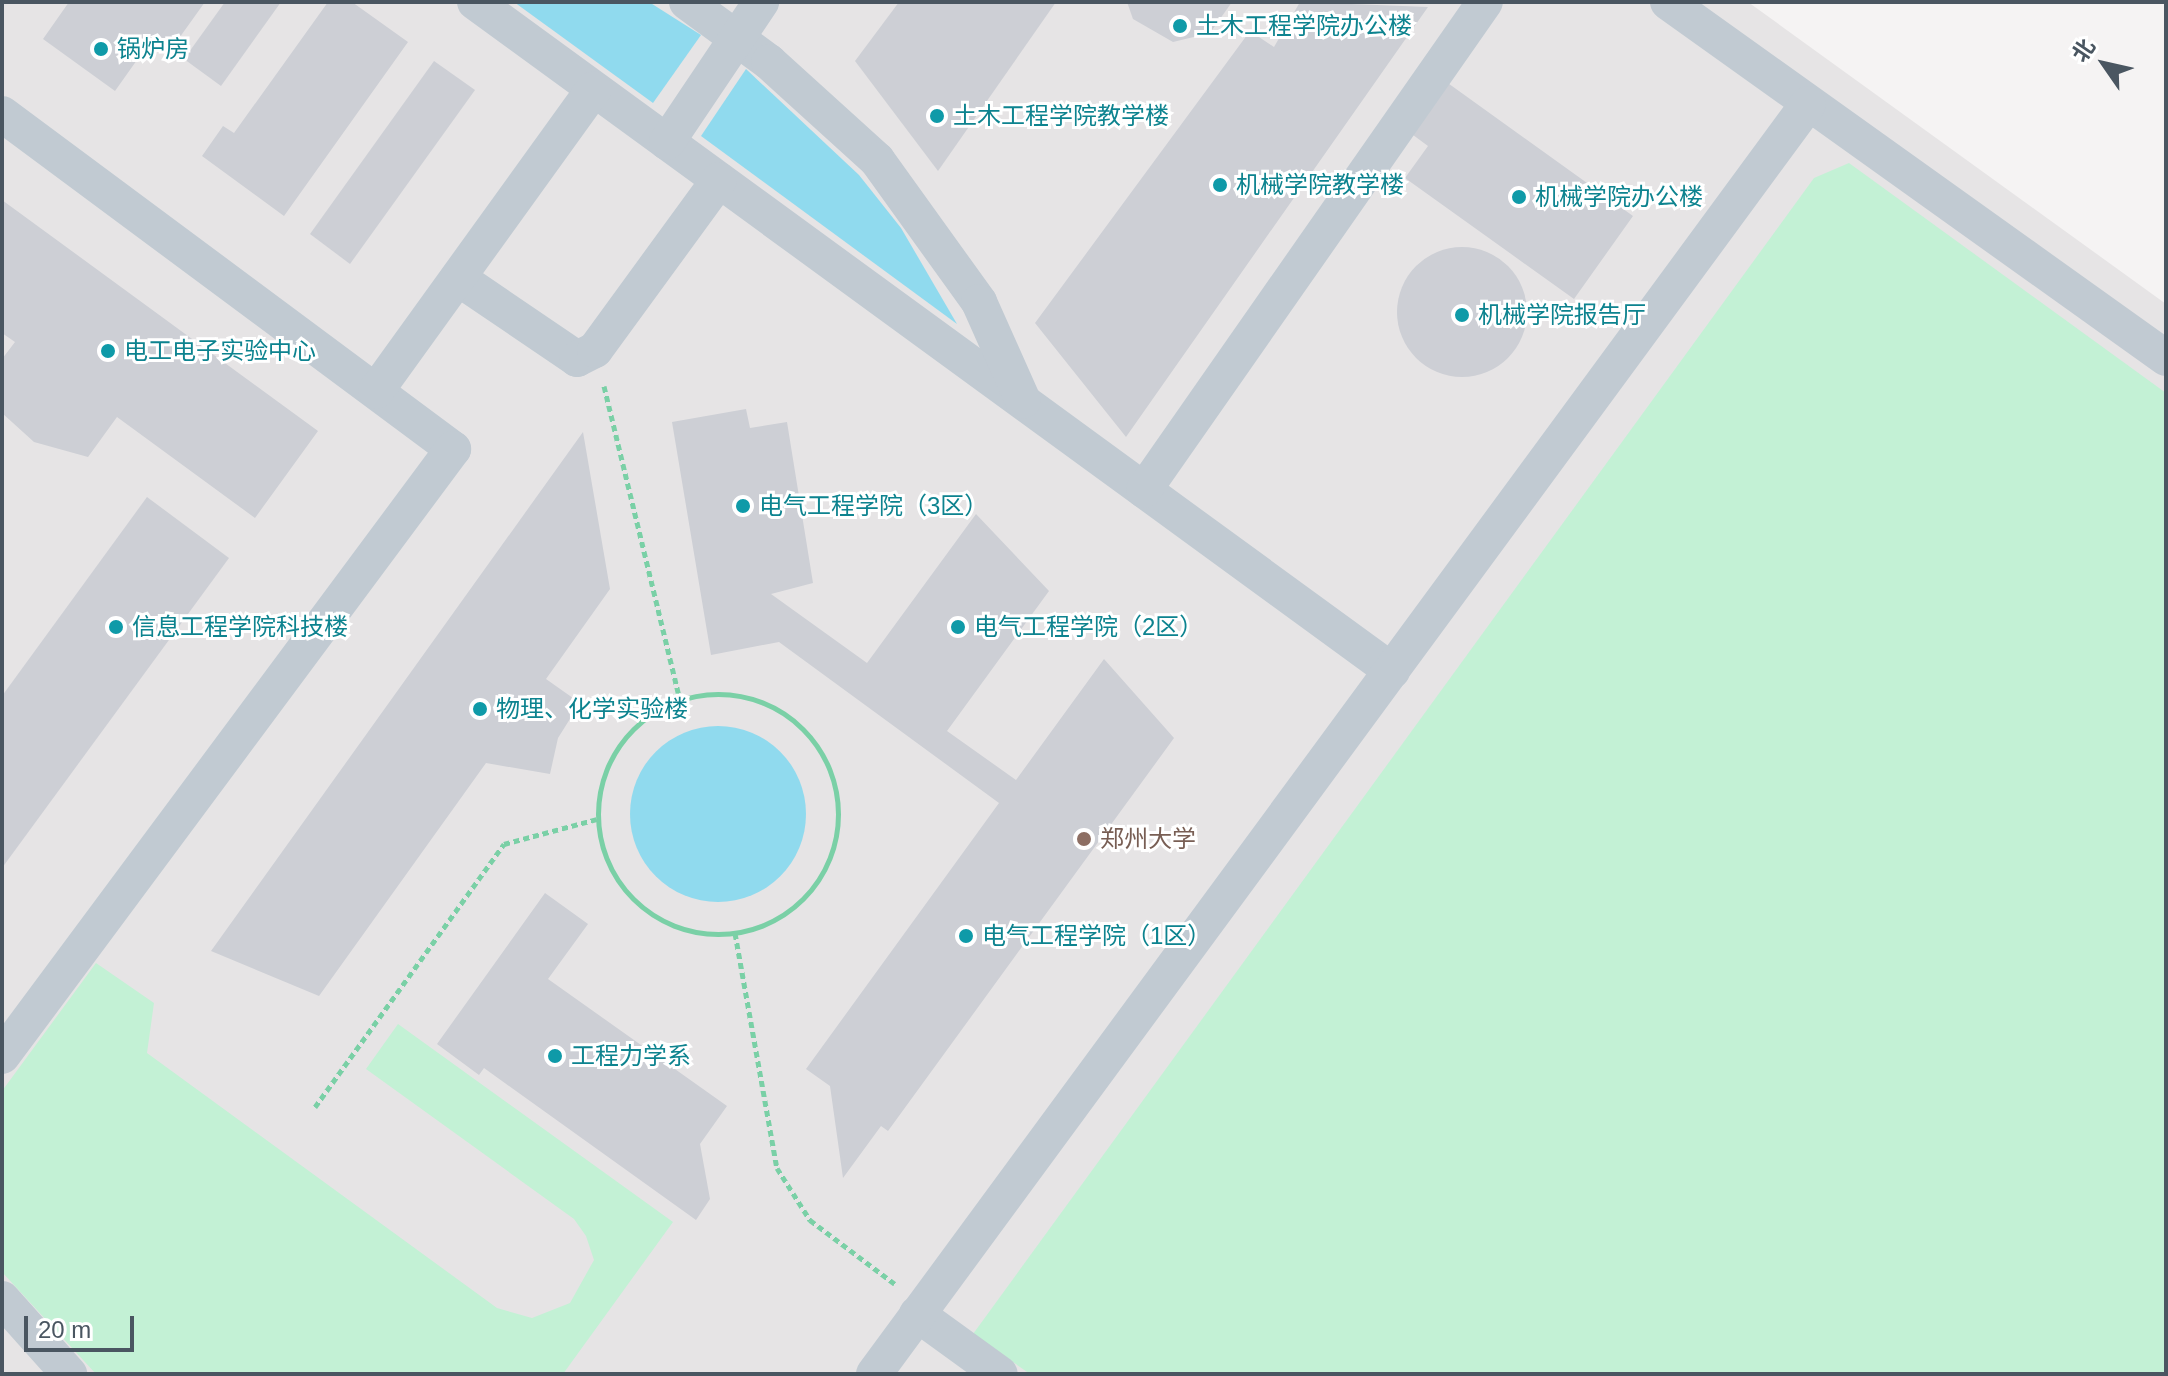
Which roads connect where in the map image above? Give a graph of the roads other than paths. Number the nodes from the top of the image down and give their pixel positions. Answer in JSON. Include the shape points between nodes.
{"nodes":[{"id":1,"x":475,"y":2,"type":"edge"},
{"id":2,"x":687,"y":2,"type":"edge"},
{"id":3,"x":761,"y":2,"type":"edge"},
{"id":4,"x":1485,"y":2,"type":"edge"},
{"id":5,"x":1668,"y":2,"type":"edge"},
{"id":6,"x":737,"y":38,"type":"junction"},
{"id":7,"x":594,"y":89,"type":"junction"},
{"id":8,"x":1808,"y":104,"type":"junction"},
{"id":9,"x":2,"y":114,"type":"edge"},
{"id":10,"x":667,"y":142,"type":"junction"},
{"id":11,"x":719,"y":180,"type":"junction"},
{"id":12,"x":458,"y":278,"type":"junction"},
{"id":13,"x":2166,"y":358,"type":"edge"},
{"id":14,"x":376,"y":391,"type":"junction"},
{"id":15,"x":1024,"y":403,"type":"junction"},
{"id":16,"x":1144,"y":490,"type":"junction"},
{"id":17,"x":1392,"y":671,"type":"junction"},
{"id":18,"x":2,"y":1056,"type":"edge"},
{"id":19,"x":2,"y":1299,"type":"edge"},
{"id":20,"x":920,"y":1310,"type":"junction"},
{"id":21,"x":69,"y":1374,"type":"edge"},
{"id":22,"x":874,"y":1374,"type":"edge"},
{"id":23,"x":1000,"y":1374,"type":"edge"}],
"edges":[{"from":1,"to":7,"type":"lane"},
{"from":2,"to":6,"type":"lane"},
{"from":3,"to":6,"type":"lane"},
{"from":4,"to":16,"type":"lane"},
{"from":5,"to":8,"type":"lane"},
{"from":6,"to":10,"type":"lane"},
{"from":6,"to":15,"type":"lane","via":[[877,160],[979,302]]},
{"from":7,"to":10,"type":"lane"},
{"from":7,"to":12,"type":"lane"},
{"from":8,"to":13,"type":"lane"},
{"from":8,"to":17,"type":"lane"},
{"from":9,"to":14,"type":"lane"},
{"from":10,"to":11,"type":"lane"},
{"from":11,"to":12,"type":"lane","via":[[595,350],[577,359]]},
{"from":11,"to":15,"type":"lane"},
{"from":12,"to":14,"type":"lane"},
{"from":14,"to":18,"type":"lane","via":[[453,449]]},
{"from":15,"to":16,"type":"lane"},
{"from":16,"to":17,"type":"lane"},
{"from":17,"to":20,"type":"lane"},
{"from":19,"to":21,"type":"lane"},
{"from":20,"to":22,"type":"lane"},
{"from":20,"to":23,"type":"lane"}]}
